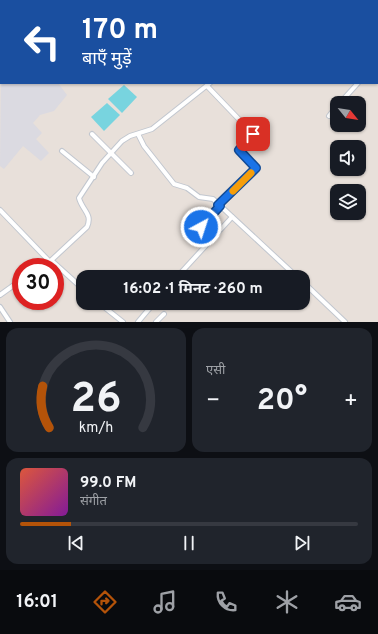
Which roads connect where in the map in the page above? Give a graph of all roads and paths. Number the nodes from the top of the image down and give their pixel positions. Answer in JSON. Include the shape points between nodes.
{"nodes":[{"id":1,"x":357,"y":84,"type":"edge"},
{"id":2,"x":208,"y":85,"type":"edge"},
{"id":3,"x":346,"y":96,"type":"edge"},
{"id":4,"x":92,"y":134,"type":"dead end"},
{"id":5,"x":138,"y":134,"type":"junction"},
{"id":6,"x":62,"y":151,"type":"dead end"},
{"id":7,"x":111,"y":153,"type":"junction"},
{"id":8,"x":132,"y":174,"type":"dead end"},
{"id":9,"x":94,"y":177,"type":"junction"},
{"id":10,"x":219,"y":205,"type":"junction"},
{"id":11,"x":0,"y":210,"type":"edge"},
{"id":12,"x":232,"y":217,"type":"junction"},
{"id":13,"x":213,"y":238,"type":"junction"},
{"id":14,"x":47,"y":258,"type":"edge"},
{"id":15,"x":55,"y":258,"type":"edge"},
{"id":16,"x":183,"y":270,"type":"edge"},
{"id":17,"x":290,"y":270,"type":"edge"},
{"id":18,"x":64,"y":273,"type":"edge"},
{"id":19,"x":76,"y":283,"type":"edge"},
{"id":20,"x":12,"y":286,"type":"edge"},
{"id":21,"x":310,"y":289,"type":"edge"},
{"id":22,"x":0,"y":295,"type":"edge"},
{"id":23,"x":0,"y":307,"type":"edge"},
{"id":24,"x":108,"y":310,"type":"edge"},
{"id":25,"x":148,"y":310,"type":"edge"},
{"id":26,"x":164,"y":314,"type":"dead end"},
{"id":27,"x":5,"y":315,"type":"junction"},
{"id":28,"x":6,"y":322,"type":"edge"},
{"id":29,"x":10,"y":322,"type":"edge"},
{"id":30,"x":123,"y":322,"type":"edge"},
{"id":31,"x":138,"y":322,"type":"edge"},
{"id":32,"x":156,"y":322,"type":"edge"},
{"id":33,"x":345,"y":322,"type":"edge"}],
"edges":[{"from":1,"to":3,"type":"street"},
{"from":2,"to":5,"type":"street","via":[[152,129]]},
{"from":2,"to":10,"type":"street","via":[[253,134],[239,150],[256,168]]},
{"from":4,"to":7,"type":"street"},
{"from":5,"to":7,"type":"street","via":[[126,138]]},
{"from":5,"to":10,"type":"street","via":[[144,146],[174,184],[187,188],[202,198],[211,198]]},
{"from":6,"to":9,"type":"street"},
{"from":7,"to":8,"type":"street"},
{"from":7,"to":9,"type":"street"},
{"from":9,"to":15,"type":"street","via":[[79,198],[89,215],[90,223]]},
{"from":10,"to":12,"type":"street"},
{"from":10,"to":13,"type":"street","via":[[200,226]]},
{"from":11,"to":14,"type":"street"},
{"from":12,"to":13,"type":"street"},
{"from":12,"to":17,"type":"street"},
{"from":13,"to":16,"type":"street"},
{"from":18,"to":19,"type":"street"},
{"from":20,"to":22,"type":"street"},
{"from":21,"to":33,"type":"street"},
{"from":23,"to":27,"type":"street"},
{"from":24,"to":30,"type":"street"},
{"from":25,"to":31,"type":"street"},
{"from":26,"to":32,"type":"street"},
{"from":27,"to":28,"type":"street"},
{"from":27,"to":29,"type":"street"}]}
